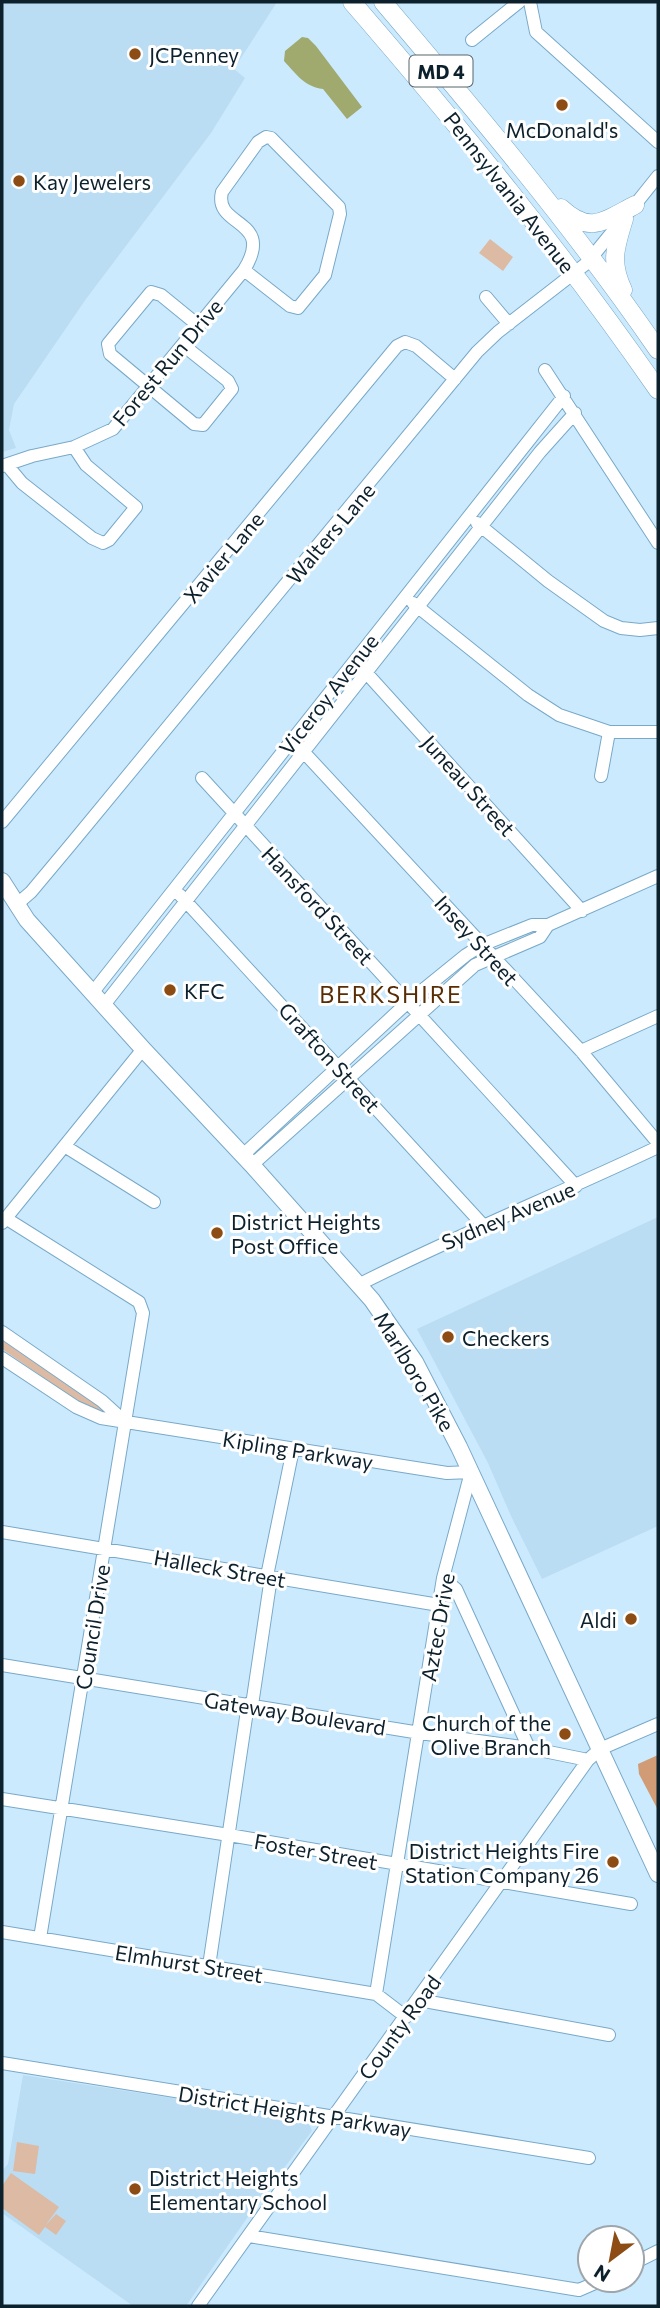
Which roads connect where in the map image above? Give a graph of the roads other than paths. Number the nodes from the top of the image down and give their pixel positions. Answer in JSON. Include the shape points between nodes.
{"nodes":[{"id":1,"x":352,"y":2,"type":"edge"},
{"id":2,"x":383,"y":2,"type":"edge"},
{"id":3,"x":519,"y":2,"type":"edge"},
{"id":4,"x":530,"y":2,"type":"edge"},
{"id":5,"x":472,"y":40,"type":"dead end"},
{"id":6,"x":658,"y":142,"type":"edge"},
{"id":7,"x":528,"y":176,"type":"junction"},
{"id":8,"x":658,"y":176,"type":"edge"},
{"id":9,"x":629,"y":212,"type":"junction"},
{"id":10,"x":592,"y":258,"type":"junction"},
{"id":11,"x":244,"y":270,"type":"junction"},
{"id":12,"x":574,"y":273,"type":"junction"},
{"id":13,"x":486,"y":297,"type":"dead end"},
{"id":14,"x":509,"y":324,"type":"junction"},
{"id":15,"x":640,"y":325,"type":"junction"},
{"id":16,"x":199,"y":326,"type":"junction"},
{"id":17,"x":183,"y":345,"type":"junction"},
{"id":18,"x":658,"y":350,"type":"edge"},
{"id":19,"x":545,"y":370,"type":"dead end"},
{"id":20,"x":455,"y":379,"type":"junction"},
{"id":21,"x":149,"y":386,"type":"junction"},
{"id":22,"x":658,"y":390,"type":"edge"},
{"id":23,"x":564,"y":396,"type":"junction"},
{"id":24,"x":575,"y":413,"type":"junction"},
{"id":25,"x":74,"y":447,"type":"junction"},
{"id":26,"x":4,"y":465,"type":"edge"},
{"id":27,"x":469,"y":516,"type":"junction"},
{"id":28,"x":481,"y":526,"type":"junction"},
{"id":29,"x":658,"y":543,"type":"edge"},
{"id":30,"x":405,"y":596,"type":"junction"},
{"id":31,"x":418,"y":607,"type":"junction"},
{"id":32,"x":658,"y":628,"type":"edge"},
{"id":33,"x":354,"y":661,"type":"junction"},
{"id":34,"x":367,"y":672,"type":"junction"},
{"id":35,"x":610,"y":732,"type":"junction"},
{"id":36,"x":658,"y":732,"type":"edge"},
{"id":37,"x":292,"y":740,"type":"junction"},
{"id":38,"x":304,"y":752,"type":"junction"},
{"id":39,"x":601,"y":776,"type":"dead end"},
{"id":40,"x":202,"y":778,"type":"dead end"},
{"id":41,"x":233,"y":813,"type":"junction"},
{"id":42,"x":2,"y":822,"type":"edge"},
{"id":43,"x":244,"y":826,"type":"junction"},
{"id":44,"x":658,"y":876,"type":"edge"},
{"id":45,"x":2,"y":881,"type":"edge"},
{"id":46,"x":175,"y":890,"type":"junction"},
{"id":47,"x":185,"y":901,"type":"junction"},
{"id":48,"x":16,"y":905,"type":"junction"},
{"id":49,"x":582,"y":911,"type":"junction"},
{"id":50,"x":548,"y":925,"type":"junction"},
{"id":51,"x":482,"y":945,"type":"junction"},
{"id":52,"x":494,"y":958,"type":"junction"},
{"id":53,"x":93,"y":992,"type":"junction"},
{"id":54,"x":408,"y":1002,"type":"junction"},
{"id":55,"x":104,"y":1005,"type":"junction"},
{"id":56,"x":419,"y":1014,"type":"junction"},
{"id":57,"x":658,"y":1016,"type":"edge"},
{"id":58,"x":143,"y":1049,"type":"junction"},
{"id":59,"x":581,"y":1051,"type":"junction"},
{"id":60,"x":338,"y":1066,"type":"junction"},
{"id":61,"x":349,"y":1077,"type":"junction"},
{"id":62,"x":658,"y":1145,"type":"edge"},
{"id":63,"x":66,"y":1147,"type":"junction"},
{"id":64,"x":247,"y":1160,"type":"junction"},
{"id":65,"x":576,"y":1186,"type":"junction"},
{"id":66,"x":154,"y":1202,"type":"dead end"},
{"id":67,"x":4,"y":1221,"type":"edge"},
{"id":68,"x":483,"y":1225,"type":"junction"},
{"id":69,"x":359,"y":1284,"type":"junction"},
{"id":70,"x":2,"y":1332,"type":"edge"},
{"id":71,"x":2,"y":1358,"type":"edge"},
{"id":72,"x":125,"y":1422,"type":"junction"},
{"id":73,"x":293,"y":1449,"type":"junction"},
{"id":74,"x":471,"y":1472,"type":"junction"},
{"id":75,"x":2,"y":1532,"type":"edge"},
{"id":76,"x":104,"y":1549,"type":"junction"},
{"id":77,"x":269,"y":1576,"type":"junction"},
{"id":78,"x":443,"y":1578,"type":"junction"},
{"id":79,"x":439,"y":1605,"type":"junction"},
{"id":80,"x":2,"y":1665,"type":"edge"},
{"id":81,"x":83,"y":1678,"type":"junction"},
{"id":82,"x":250,"y":1704,"type":"junction"},
{"id":83,"x":658,"y":1724,"type":"edge"},
{"id":84,"x":419,"y":1733,"type":"junction"},
{"id":85,"x":528,"y":1748,"type":"junction"},
{"id":86,"x":594,"y":1754,"type":"junction"},
{"id":87,"x":2,"y":1799,"type":"edge"},
{"id":88,"x":62,"y":1809,"type":"junction"},
{"id":89,"x":229,"y":1835,"type":"junction"},
{"id":90,"x":397,"y":1865,"type":"junction"},
{"id":91,"x":658,"y":1874,"type":"edge"},
{"id":92,"x":502,"y":1882,"type":"junction"},
{"id":93,"x":631,"y":1904,"type":"dead end"},
{"id":94,"x":2,"y":1933,"type":"edge"},
{"id":95,"x":40,"y":1938,"type":"junction"},
{"id":96,"x":209,"y":1966,"type":"junction"},
{"id":97,"x":376,"y":1994,"type":"junction"},
{"id":98,"x":419,"y":2000,"type":"junction"},
{"id":99,"x":406,"y":2017,"type":"junction"},
{"id":100,"x":610,"y":2035,"type":"dead end"},
{"id":101,"x":2,"y":2063,"type":"edge"},
{"id":102,"x":334,"y":2117,"type":"junction"},
{"id":103,"x":589,"y":2158,"type":"dead end"},
{"id":104,"x":249,"y":2236,"type":"junction"},
{"id":105,"x":576,"y":2289,"type":"edge"},
{"id":106,"x":198,"y":2306,"type":"edge"}],
"edges":[{"from":1,"to":12,"type":"highway","name":"Pennsylvania Avenue","number":"MD 4","via":[[479,151]]},
{"from":2,"to":7,"type":"highway","name":"Pennsylvania Avenue","number":"MD 4"},
{"from":3,"to":5,"type":"street"},
{"from":4,"to":6,"type":"street","via":[[536,33]]},
{"from":7,"to":9,"type":"highway","via":[[570,216],[586,224]]},
{"from":7,"to":10,"type":"highway","name":"Pennsylvania Avenue","number":"MD 4"},
{"from":8,"to":9,"type":"street","name":"Walters Lane"},
{"from":9,"to":10,"type":"street","name":"Walters Lane"},
{"from":9,"to":15,"type":"highway","via":[[615,251],[615,268]]},
{"from":10,"to":12,"type":"street","name":"Walters Lane"},
{"from":10,"to":15,"type":"highway","name":"Pennsylvania Avenue","number":"MD 4"},
{"from":11,"to":11,"type":"street","name":"Forest Run Drive","via":[[253,253],[253,238],[224,211],[220,200],[261,138],[271,138],[339,207],[340,214],[325,275],[298,308]]},
{"from":11,"to":16,"type":"street","name":"Forest Run Drive"},
{"from":12,"to":14,"type":"street","name":"Walters Lane"},
{"from":12,"to":22,"type":"highway","name":"Pennsylvania Avenue","number":"MD 4"},
{"from":13,"to":14,"type":"street"},
{"from":14,"to":20,"type":"street","name":"Walters Lane"},
{"from":15,"to":18,"type":"highway","name":"Pennsylvania Avenue","number":"MD 4"},
{"from":16,"to":17,"type":"street","name":"Forest Run Drive"},
{"from":16,"to":21,"type":"street","via":[[161,295],[151,292],[147,296],[108,349]]},
{"from":17,"to":21,"type":"street","name":"Forest Run Drive"},
{"from":17,"to":21,"type":"street","via":[[232,389],[203,425],[194,424]]},
{"from":19,"to":23,"type":"street"},
{"from":20,"to":42,"type":"street","name":"Xavier Lane","via":[[416,346],[405,342],[397,346]]},
{"from":20,"to":48,"type":"street","name":"Walters Lane","via":[[64,853]]},
{"from":21,"to":25,"type":"street","name":"Forest Run Drive","via":[[113,429]]},
{"from":23,"to":24,"type":"street"},
{"from":23,"to":27,"type":"street","name":"Viceroy Avenue"},
{"from":24,"to":28,"type":"street","name":"Viceroy Avenue"},
{"from":24,"to":29,"type":"street"},
{"from":25,"to":26,"type":"street","name":"Forest Run Drive"},
{"from":25,"to":26,"type":"street","via":[[86,465],[136,507],[103,543]]},
{"from":27,"to":28,"type":"street"},
{"from":27,"to":30,"type":"street","name":"Viceroy Avenue"},
{"from":28,"to":31,"type":"street","name":"Viceroy Avenue"},
{"from":28,"to":32,"type":"street","via":[[604,621],[621,628]]},
{"from":30,"to":31,"type":"street"},
{"from":30,"to":33,"type":"street","name":"Viceroy Avenue"},
{"from":31,"to":34,"type":"street","name":"Viceroy Avenue"},
{"from":31,"to":35,"type":"street","via":[[548,708]]},
{"from":33,"to":34,"type":"street","name":"Juneau Street"},
{"from":33,"to":37,"type":"street","name":"Viceroy Avenue"},
{"from":34,"to":38,"type":"street","name":"Viceroy Avenue"},
{"from":34,"to":49,"type":"street","name":"Juneau Street"},
{"from":35,"to":36,"type":"street"},
{"from":35,"to":39,"type":"street"},
{"from":37,"to":38,"type":"street","name":"Insey Street"},
{"from":37,"to":41,"type":"street","name":"Viceroy Avenue"},
{"from":38,"to":43,"type":"street","name":"Viceroy Avenue"},
{"from":38,"to":51,"type":"street","name":"Insey Street"},
{"from":40,"to":41,"type":"street","name":"Hansford Street"},
{"from":41,"to":43,"type":"street","name":"Hansford Street"},
{"from":41,"to":46,"type":"street","name":"Viceroy Avenue"},
{"from":43,"to":47,"type":"street","name":"Viceroy Avenue"},
{"from":43,"to":54,"type":"street","name":"Hansford Street"},
{"from":44,"to":49,"type":"street"},
{"from":45,"to":48,"type":"main road","name":"Marlboro Pike"},
{"from":46,"to":47,"type":"street","name":"Grafton Street"},
{"from":46,"to":53,"type":"street","name":"Viceroy Avenue"},
{"from":47,"to":55,"type":"street","name":"Viceroy Avenue"},
{"from":47,"to":60,"type":"street","name":"Grafton Street"},
{"from":48,"to":53,"type":"main road","name":"Marlboro Pike"},
{"from":49,"to":50,"type":"street"},
{"from":50,"to":51,"type":"street","via":[[531,925]]},
{"from":50,"to":52,"type":"street","via":[[540,937]]},
{"from":51,"to":52,"type":"street","name":"Insey Street"},
{"from":51,"to":54,"type":"street"},
{"from":52,"to":56,"type":"street","via":[[475,965]]},
{"from":52,"to":59,"type":"street","name":"Insey Street"},
{"from":53,"to":55,"type":"main road","name":"Marlboro Pike"},
{"from":54,"to":56,"type":"street","name":"Hansford Street"},
{"from":54,"to":60,"type":"street"},
{"from":55,"to":58,"type":"main road","name":"Marlboro Pike"},
{"from":56,"to":61,"type":"street"},
{"from":56,"to":65,"type":"street","name":"Hansford Street"},
{"from":57,"to":59,"type":"street"},
{"from":58,"to":63,"type":"street"},
{"from":58,"to":64,"type":"main road","name":"Marlboro Pike"},
{"from":59,"to":62,"type":"street","name":"Insey Street"},
{"from":60,"to":61,"type":"street","name":"Grafton Street"},
{"from":60,"to":64,"type":"street"},
{"from":61,"to":64,"type":"street"},
{"from":61,"to":68,"type":"street","name":"Grafton Street"},
{"from":62,"to":65,"type":"street","name":"Sydney Avenue"},
{"from":63,"to":66,"type":"street"},
{"from":63,"to":67,"type":"street"},
{"from":64,"to":69,"type":"main road","name":"Marlboro Pike"},
{"from":65,"to":68,"type":"street","name":"Sydney Avenue"},
{"from":67,"to":72,"type":"street","name":"Council Drive","via":[[139,1303],[143,1316]]},
{"from":68,"to":69,"type":"street","name":"Sydney Avenue"},
{"from":69,"to":74,"type":"main road","name":"Marlboro Pike","via":[[415,1362]]},
{"from":70,"to":72,"type":"street"},
{"from":71,"to":72,"type":"street","name":"Kipling Parkway","via":[[76,1408]]},
{"from":72,"to":73,"type":"street","name":"Kipling Parkway"},
{"from":72,"to":76,"type":"street","name":"Council Drive"},
{"from":73,"to":74,"type":"street","name":"Kipling Parkway","via":[[447,1473]]},
{"from":73,"to":77,"type":"street"},
{"from":74,"to":78,"type":"street","name":"Aztec Drive"},
{"from":74,"to":86,"type":"main road","name":"Marlboro Pike"},
{"from":75,"to":76,"type":"street","name":"Halleck Street"},
{"from":76,"to":77,"type":"street","name":"Halleck Street"},
{"from":76,"to":81,"type":"street","name":"Council Drive"},
{"from":77,"to":79,"type":"street","name":"Halleck Street"},
{"from":77,"to":82,"type":"street"},
{"from":78,"to":79,"type":"street","name":"Aztec Drive"},
{"from":78,"to":85,"type":"street","via":[[456,1589]]},
{"from":79,"to":84,"type":"street","name":"Aztec Drive"},
{"from":80,"to":81,"type":"street","name":"Gateway Boulevard"},
{"from":81,"to":82,"type":"street","name":"Gateway Boulevard"},
{"from":81,"to":88,"type":"street","name":"Council Drive"},
{"from":82,"to":84,"type":"street","name":"Gateway Boulevard"},
{"from":82,"to":89,"type":"street"},
{"from":83,"to":86,"type":"street"},
{"from":84,"to":85,"type":"street","name":"Gateway Boulevard"},
{"from":84,"to":90,"type":"street","name":"Aztec Drive"},
{"from":85,"to":86,"type":"street","name":"Gateway Boulevard"},
{"from":86,"to":91,"type":"main road","name":"Marlboro Pike"},
{"from":86,"to":92,"type":"street","name":"County Road"},
{"from":87,"to":88,"type":"street","name":"Foster Street"},
{"from":88,"to":89,"type":"street","name":"Foster Street"},
{"from":88,"to":95,"type":"street","name":"Council Drive"},
{"from":89,"to":90,"type":"street","name":"Foster Street"},
{"from":89,"to":96,"type":"street"},
{"from":90,"to":92,"type":"street","name":"Foster Street"},
{"from":90,"to":97,"type":"street","name":"Aztec Drive"},
{"from":92,"to":93,"type":"street","name":"Foster Street"},
{"from":92,"to":98,"type":"street","name":"County Road"},
{"from":94,"to":95,"type":"street","name":"Elmhurst Street"},
{"from":95,"to":96,"type":"street","name":"Elmhurst Street"},
{"from":96,"to":97,"type":"street","name":"Elmhurst Street"},
{"from":97,"to":99,"type":"street"},
{"from":98,"to":99,"type":"street","name":"County Road"},
{"from":98,"to":100,"type":"street"},
{"from":99,"to":102,"type":"street","name":"County Road"},
{"from":101,"to":102,"type":"street","name":"District Heights Parkway"},
{"from":102,"to":103,"type":"street","name":"District Heights Parkway"},
{"from":102,"to":104,"type":"street","name":"County Road"},
{"from":104,"to":105,"type":"street"},
{"from":104,"to":106,"type":"street","name":"County Road"}]}
